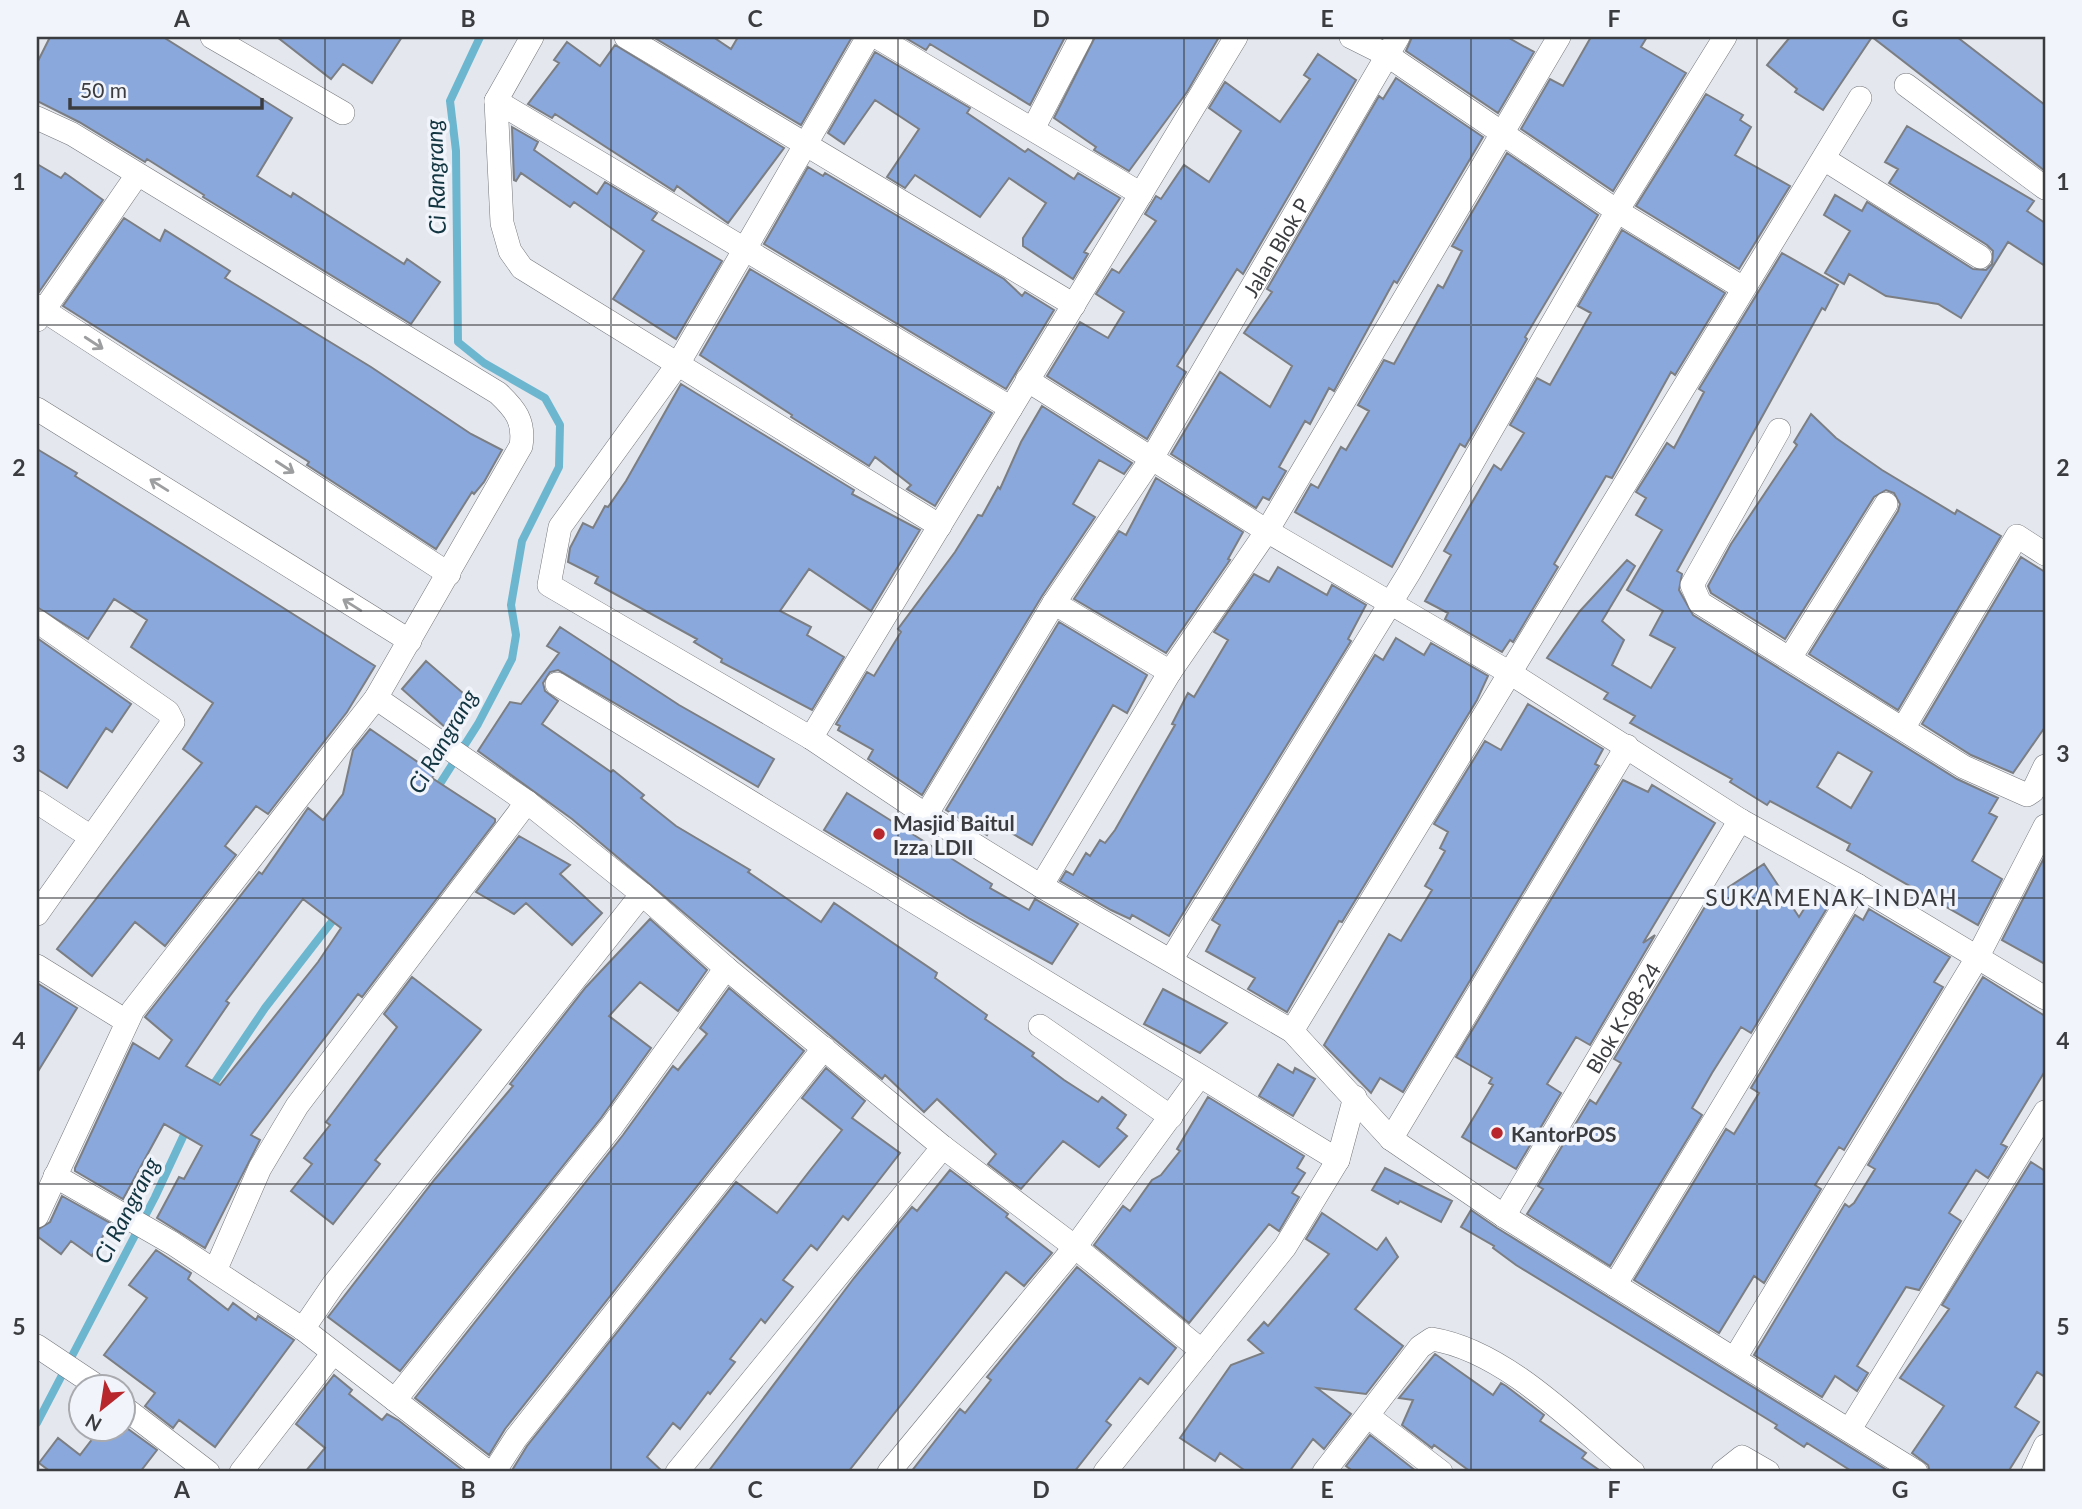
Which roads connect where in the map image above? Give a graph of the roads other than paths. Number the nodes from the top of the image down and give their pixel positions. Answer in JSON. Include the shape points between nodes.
{"nodes":[{"id":1,"x":212,"y":37,"type":"edge"},
{"id":2,"x":531,"y":37,"type":"edge"},
{"id":3,"x":626,"y":37,"type":"edge"},
{"id":4,"x":868,"y":37,"type":"edge"},
{"id":5,"x":877,"y":37,"type":"edge"},
{"id":6,"x":1081,"y":37,"type":"edge"},
{"id":7,"x":1236,"y":37,"type":"edge"},
{"id":8,"x":1351,"y":37,"type":"edge"},
{"id":9,"x":1559,"y":37,"type":"edge"},
{"id":10,"x":1725,"y":37,"type":"edge"},
{"id":11,"x":1393,"y":46,"type":"edge"},
{"id":12,"x":1906,"y":85,"type":"dead end"},
{"id":13,"x":1860,"y":97,"type":"dead end"},
{"id":14,"x":496,"y":101,"type":"junction"},
{"id":15,"x":343,"y":113,"type":"dead end"},
{"id":16,"x":37,"y":118,"type":"edge"},
{"id":17,"x":1033,"y":129,"type":"junction"},
{"id":18,"x":1503,"y":132,"type":"junction"},
{"id":19,"x":807,"y":146,"type":"junction"},
{"id":20,"x":1825,"y":159,"type":"junction"},
{"id":21,"x":137,"y":175,"type":"junction"},
{"id":22,"x":2045,"y":188,"type":"edge"},
{"id":23,"x":1141,"y":194,"type":"junction"},
{"id":24,"x":1617,"y":211,"type":"junction"},
{"id":25,"x":742,"y":250,"type":"junction"},
{"id":26,"x":1980,"y":257,"type":"dead end"},
{"id":27,"x":1743,"y":288,"type":"junction"},
{"id":28,"x":1074,"y":305,"type":"junction"},
{"id":29,"x":39,"y":312,"type":"edge"},
{"id":30,"x":678,"y":364,"type":"junction"},
{"id":31,"x":1027,"y":380,"type":"junction"},
{"id":32,"x":1011,"y":408,"type":"junction"},
{"id":33,"x":37,"y":409,"type":"edge"},
{"id":34,"x":1779,"y":430,"type":"dead end"},
{"id":35,"x":1152,"y":458,"type":"junction"},
{"id":36,"x":1886,"y":504,"type":"dead end"},
{"id":37,"x":940,"y":526,"type":"junction"},
{"id":38,"x":1267,"y":531,"type":"junction"},
{"id":39,"x":2045,"y":554,"type":"edge"},
{"id":40,"x":449,"y":574,"type":"junction"},
{"id":41,"x":1054,"y":603,"type":"junction"},
{"id":42,"x":1391,"y":604,"type":"junction"},
{"id":43,"x":37,"y":621,"type":"edge"},
{"id":44,"x":410,"y":641,"type":"junction"},
{"id":45,"x":1790,"y":658,"type":"junction"},
{"id":46,"x":1170,"y":672,"type":"junction"},
{"id":47,"x":1510,"y":673,"type":"junction"},
{"id":48,"x":557,"y":684,"type":"dead end"},
{"id":49,"x":376,"y":698,"type":"junction"},
{"id":50,"x":1904,"y":727,"type":"junction"},
{"id":51,"x":811,"y":738,"type":"junction"},
{"id":52,"x":1627,"y":746,"type":"junction"},
{"id":53,"x":2045,"y":766,"type":"edge"},
{"id":54,"x":37,"y":802,"type":"edge"},
{"id":55,"x":527,"y":802,"type":"junction"},
{"id":56,"x":926,"y":815,"type":"junction"},
{"id":57,"x":1740,"y":820,"type":"junction"},
{"id":58,"x":2045,"y":826,"type":"edge"},
{"id":59,"x":91,"y":837,"type":"junction"},
{"id":60,"x":1857,"y":885,"type":"junction"},
{"id":61,"x":1041,"y":886,"type":"junction"},
{"id":62,"x":642,"y":894,"type":"junction"},
{"id":63,"x":37,"y":914,"type":"edge"},
{"id":64,"x":1977,"y":958,"type":"junction"},
{"id":65,"x":1171,"y":960,"type":"junction"},
{"id":66,"x":37,"y":966,"type":"edge"},
{"id":67,"x":726,"y":968,"type":"junction"},
{"id":68,"x":2045,"y":998,"type":"edge"},
{"id":69,"x":127,"y":1021,"type":"junction"},
{"id":70,"x":1040,"y":1026,"type":"dead end"},
{"id":71,"x":1292,"y":1031,"type":"junction"},
{"id":72,"x":824,"y":1048,"type":"junction"},
{"id":73,"x":1199,"y":1077,"type":"junction"},
{"id":74,"x":1355,"y":1097,"type":"junction"},
{"id":75,"x":2045,"y":1112,"type":"edge"},
{"id":76,"x":1171,"y":1116,"type":"junction"},
{"id":77,"x":1391,"y":1139,"type":"junction"},
{"id":78,"x":943,"y":1147,"type":"junction"},
{"id":79,"x":1338,"y":1160,"type":"junction"},
{"id":80,"x":55,"y":1176,"type":"junction"},
{"id":81,"x":37,"y":1216,"type":"edge"},
{"id":82,"x":1504,"y":1216,"type":"junction"},
{"id":83,"x":1075,"y":1247,"type":"junction"},
{"id":84,"x":215,"y":1271,"type":"junction"},
{"id":85,"x":1615,"y":1285,"type":"junction"},
{"id":86,"x":303,"y":1329,"type":"junction"},
{"id":87,"x":39,"y":1347,"type":"edge"},
{"id":88,"x":1202,"y":1351,"type":"junction"},
{"id":89,"x":333,"y":1353,"type":"junction"},
{"id":90,"x":1735,"y":1358,"type":"junction"},
{"id":91,"x":77,"y":1372,"type":"edge"},
{"id":92,"x":395,"y":1400,"type":"junction"},
{"id":93,"x":1369,"y":1417,"type":"junction"},
{"id":94,"x":136,"y":1418,"type":"edge"},
{"id":95,"x":1850,"y":1429,"type":"junction"},
{"id":96,"x":2045,"y":1446,"type":"edge"},
{"id":97,"x":196,"y":1468,"type":"edge"},
{"id":98,"x":241,"y":1472,"type":"edge"},
{"id":99,"x":488,"y":1472,"type":"edge"},
{"id":100,"x":494,"y":1472,"type":"edge"},
{"id":101,"x":677,"y":1472,"type":"edge"},
{"id":102,"x":889,"y":1472,"type":"edge"},
{"id":103,"x":1105,"y":1472,"type":"edge"},
{"id":104,"x":1324,"y":1472,"type":"edge"},
{"id":105,"x":1441,"y":1472,"type":"edge"},
{"id":106,"x":1633,"y":1472,"type":"edge"},
{"id":107,"x":1723,"y":1472,"type":"edge"},
{"id":108,"x":1768,"y":1472,"type":"edge"},
{"id":109,"x":1916,"y":1472,"type":"edge"},
{"id":110,"x":2033,"y":1472,"type":"edge"}],
"edges":[{"from":1,"to":15,"type":"street"},
{"from":2,"to":14,"type":"street"},
{"from":3,"to":19,"type":"street"},
{"from":4,"to":19,"type":"street"},
{"from":5,"to":17,"type":"street"},
{"from":6,"to":17,"type":"street"},
{"from":7,"to":23,"type":"street"},
{"from":8,"to":11,"type":"street"},
{"from":9,"to":18,"type":"street"},
{"from":10,"to":24,"type":"street"},
{"from":11,"to":18,"type":"street"},
{"from":11,"to":35,"type":"street","name":"Jalan Blok P"},
{"from":12,"to":22,"type":"street"},
{"from":13,"to":20,"type":"street"},
{"from":14,"to":25,"type":"street"},
{"from":14,"to":30,"type":"street","via":[[502,223],[516,261],[532,276]]},
{"from":16,"to":21,"type":"street"},
{"from":17,"to":23,"type":"street"},
{"from":18,"to":24,"type":"street"},
{"from":18,"to":38,"type":"street"},
{"from":19,"to":25,"type":"street"},
{"from":19,"to":28,"type":"street"},
{"from":20,"to":26,"type":"street"},
{"from":20,"to":27,"type":"street"},
{"from":21,"to":29,"type":"street"},
{"from":21,"to":40,"type":"street","via":[[498,393],[518,414],[521,446]]},
{"from":23,"to":28,"type":"street"},
{"from":24,"to":27,"type":"street"},
{"from":24,"to":42,"type":"street"},
{"from":25,"to":30,"type":"street"},
{"from":25,"to":32,"type":"street"},
{"from":27,"to":47,"type":"street"},
{"from":28,"to":31,"type":"street"},
{"from":29,"to":40,"type":"street","one_way":true},
{"from":30,"to":37,"type":"street"},
{"from":30,"to":51,"type":"street","via":[[560,527],[548,585]]},
{"from":31,"to":32,"type":"street"},
{"from":31,"to":35,"type":"street"},
{"from":32,"to":37,"type":"street"},
{"from":44,"to":33,"type":"street","one_way":true},
{"from":34,"to":45,"type":"street","via":[[1692,585],[1700,603]]},
{"from":35,"to":38,"type":"street"},
{"from":35,"to":41,"type":"street","name":"Jalan Blok P"},
{"from":36,"to":45,"type":"street"},
{"from":37,"to":51,"type":"street"},
{"from":38,"to":42,"type":"street"},
{"from":38,"to":46,"type":"street"},
{"from":39,"to":50,"type":"street","via":[[2017,537]]},
{"from":40,"to":44,"type":"street"},
{"from":41,"to":46,"type":"street"},
{"from":41,"to":56,"type":"street","name":"Jalan Blok P"},
{"from":42,"to":47,"type":"street"},
{"from":42,"to":65,"type":"street"},
{"from":43,"to":59,"type":"street","via":[[173,719]]},
{"from":44,"to":49,"type":"street"},
{"from":45,"to":50,"type":"street"},
{"from":46,"to":61,"type":"street"},
{"from":47,"to":52,"type":"street"},
{"from":47,"to":71,"type":"street"},
{"from":48,"to":73,"type":"street"},
{"from":49,"to":55,"type":"street"},
{"from":49,"to":69,"type":"street"},
{"from":50,"to":53,"type":"street","via":[[1964,767],[2020,793],[2033,791]]},
{"from":51,"to":56,"type":"street"},
{"from":52,"to":57,"type":"street"},
{"from":52,"to":77,"type":"street"},
{"from":54,"to":59,"type":"street"},
{"from":55,"to":62,"type":"street"},
{"from":55,"to":84,"type":"street","via":[[278,1134]]},
{"from":56,"to":61,"type":"street"},
{"from":57,"to":60,"type":"street"},
{"from":57,"to":82,"type":"street","name":"Blok K-08-24"},
{"from":58,"to":64,"type":"street"},
{"from":59,"to":63,"type":"street"},
{"from":60,"to":64,"type":"street"},
{"from":60,"to":85,"type":"street"},
{"from":61,"to":65,"type":"street"},
{"from":62,"to":67,"type":"street"},
{"from":62,"to":86,"type":"street","via":[[341,1274]]},
{"from":64,"to":68,"type":"street"},
{"from":64,"to":90,"type":"street"},
{"from":65,"to":71,"type":"street"},
{"from":66,"to":69,"type":"street"},
{"from":67,"to":72,"type":"street"},
{"from":67,"to":92,"type":"street","via":[[612,1126]]},
{"from":69,"to":80,"type":"street"},
{"from":70,"to":76,"type":"street"},
{"from":71,"to":74,"type":"street"},
{"from":72,"to":78,"type":"street"},
{"from":72,"to":100,"type":"street"},
{"from":73,"to":76,"type":"street"},
{"from":73,"to":79,"type":"street"},
{"from":74,"to":77,"type":"street"},
{"from":74,"to":79,"type":"street"},
{"from":75,"to":95,"type":"street"},
{"from":76,"to":83,"type":"street"},
{"from":77,"to":82,"type":"street"},
{"from":78,"to":83,"type":"street"},
{"from":78,"to":101,"type":"street"},
{"from":79,"to":88,"type":"street","via":[[1285,1247]]},
{"from":80,"to":81,"type":"street"},
{"from":80,"to":84,"type":"street"},
{"from":82,"to":85,"type":"street"},
{"from":83,"to":88,"type":"street"},
{"from":83,"to":102,"type":"street"},
{"from":84,"to":86,"type":"street"},
{"from":85,"to":90,"type":"street"},
{"from":86,"to":89,"type":"street"},
{"from":87,"to":91,"type":"street"},
{"from":88,"to":103,"type":"street"},
{"from":89,"to":92,"type":"street"},
{"from":89,"to":98,"type":"street"},
{"from":90,"to":95,"type":"street"},
{"from":92,"to":99,"type":"street"},
{"from":93,"to":104,"type":"street"},
{"from":93,"to":105,"type":"street"},
{"from":93,"to":106,"type":"street","via":[[1420,1347],[1432,1339],[1451,1342],[1532,1384]]},
{"from":94,"to":97,"type":"street"},
{"from":95,"to":109,"type":"street"},
{"from":96,"to":110,"type":"street"},
{"from":107,"to":108,"type":"street","via":[[1742,1457]]}]}
